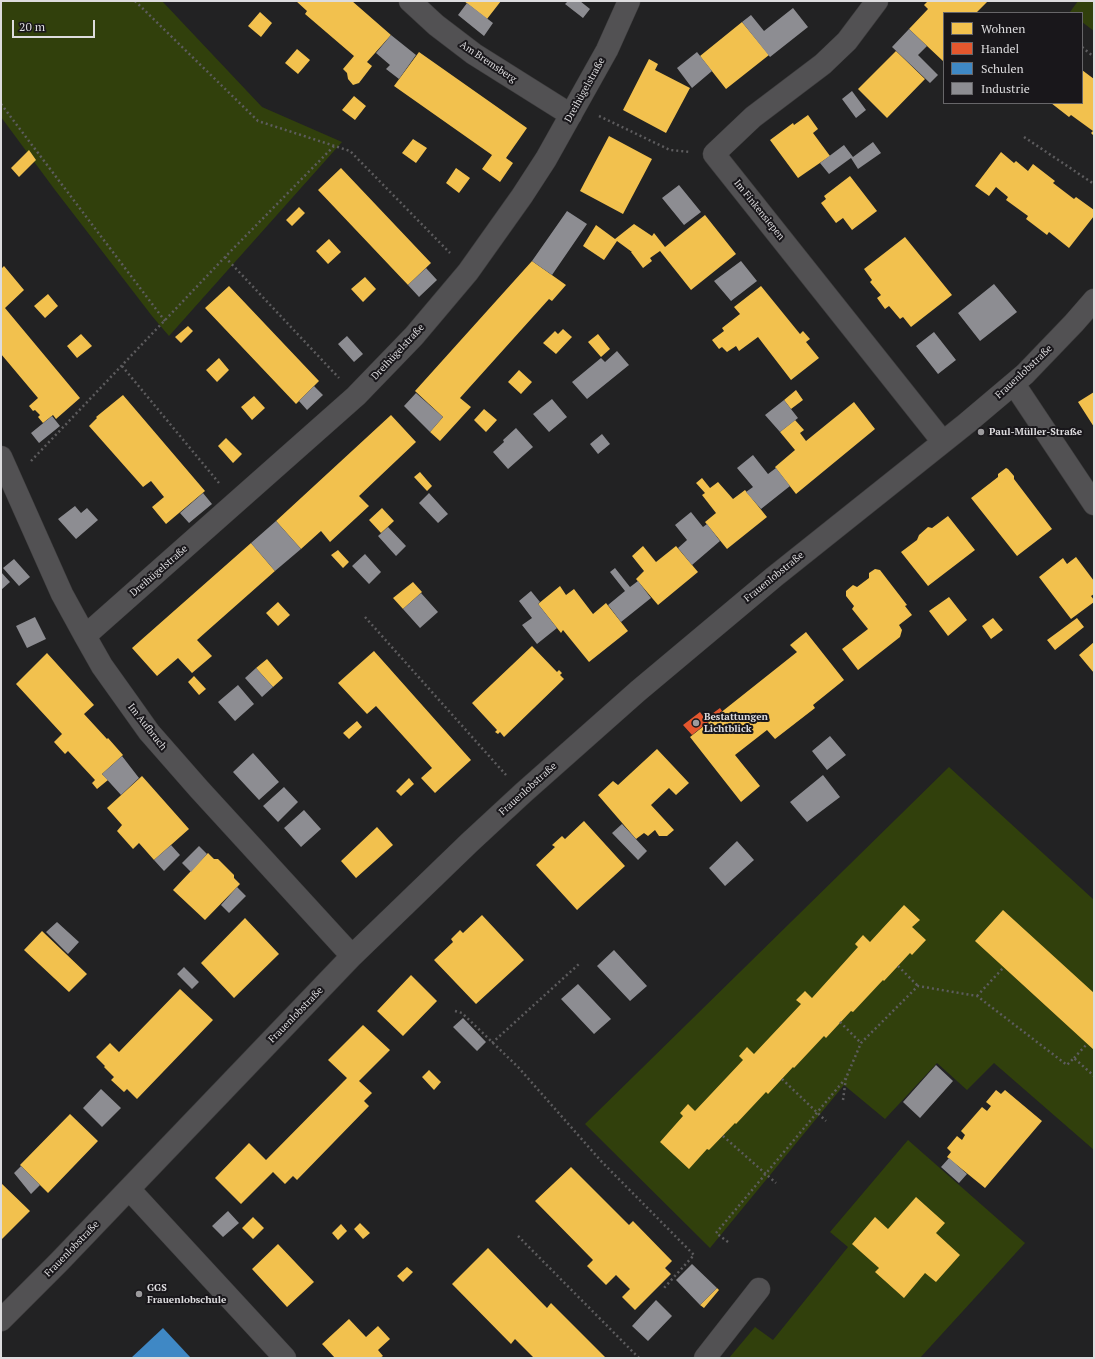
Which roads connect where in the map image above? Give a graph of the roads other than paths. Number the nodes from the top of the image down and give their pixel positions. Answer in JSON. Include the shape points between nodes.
{"nodes":[{"id":1,"x":410,"y":1,"type":"edge"},
{"id":2,"x":629,"y":1,"type":"edge"},
{"id":3,"x":877,"y":1,"type":"edge"},
{"id":4,"x":571,"y":115,"type":"junction"},
{"id":5,"x":1094,"y":300,"type":"edge"},
{"id":6,"x":1014,"y":384,"type":"junction"},
{"id":7,"x":943,"y":442,"type":"junction"},
{"id":8,"x":1,"y":457,"type":"edge"},
{"id":9,"x":1094,"y":504,"type":"edge"},
{"id":10,"x":85,"y":636,"type":"junction"},
{"id":11,"x":352,"y":956,"type":"junction"},
{"id":12,"x":129,"y":1189,"type":"junction"},
{"id":13,"x":759,"y":1289,"type":"dead end"},
{"id":14,"x":1,"y":1320,"type":"edge"},
{"id":15,"x":285,"y":1358,"type":"edge"},
{"id":16,"x":705,"y":1358,"type":"edge"}],
"edges":[{"from":1,"to":4,"type":"street","name":"Am Bremsberg","via":[[474,54]]},
{"from":2,"to":4,"type":"street","name":"Dreihügelstraße","via":[[607,50]]},
{"from":3,"to":7,"type":"street","name":"Im Finkensiepen","via":[[846,41],[824,64],[753,117],[714,154]]},
{"from":4,"to":10,"type":"street","name":"Dreihügelstraße","via":[[522,196],[468,272],[414,336],[356,396]]},
{"from":5,"to":6,"type":"street","name":"Frauenlobstraße"},
{"from":6,"to":7,"type":"street","name":"Frauenlobstraße"},
{"from":6,"to":9,"type":"street"},
{"from":7,"to":11,"type":"street","name":"Frauenlobstraße","via":[[768,582],[638,691],[469,843]]},
{"from":8,"to":10,"type":"street","name":"Im Aufbruch","via":[[62,594]]},
{"from":10,"to":11,"type":"street","name":"Im Aufbruch","via":[[102,666],[149,732]]},
{"from":11,"to":12,"type":"street","name":"Frauenlobstraße"},
{"from":12,"to":14,"type":"street","name":"Frauenlobstraße"},
{"from":12,"to":15,"type":"street"},
{"from":13,"to":16,"type":"street"}]}
